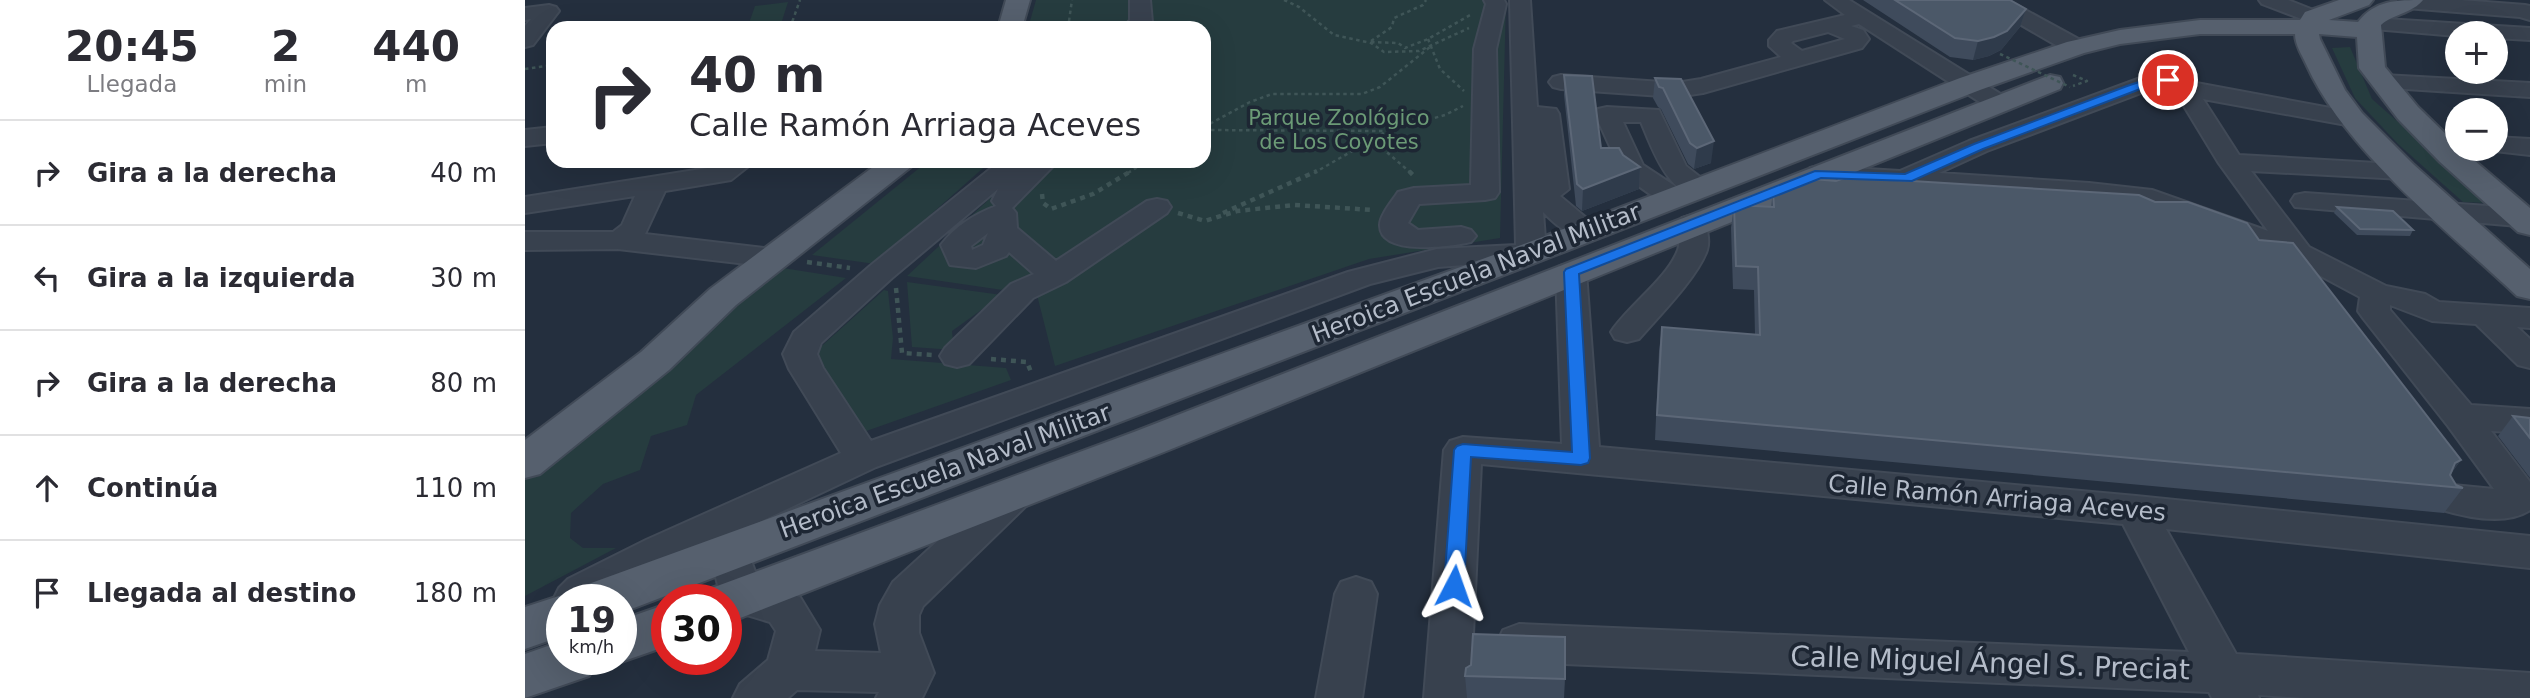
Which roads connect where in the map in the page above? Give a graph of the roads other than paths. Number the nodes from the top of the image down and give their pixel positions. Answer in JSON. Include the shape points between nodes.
{"nodes":[{"id":1,"x":1018,"y":0,"type":"edge"},
{"id":2,"x":1140,"y":0,"type":"edge"},
{"id":3,"x":1494,"y":0,"type":"edge"},
{"id":4,"x":1520,"y":0,"type":"edge"},
{"id":5,"x":1835,"y":0,"type":"edge"},
{"id":6,"x":1992,"y":0,"type":"edge"},
{"id":7,"x":2269,"y":0,"type":"edge"},
{"id":8,"x":2408,"y":1,"type":"edge"},
{"id":9,"x":525,"y":14,"type":"edge"},
{"id":10,"x":2530,"y":15,"type":"edge"},
{"id":11,"x":1862,"y":18,"type":"junction"},
{"id":12,"x":1012,"y":21,"type":"edge"},
{"id":13,"x":1141,"y":21,"type":"edge"},
{"id":14,"x":2369,"y":22,"type":"edge"},
{"id":15,"x":2530,"y":26,"type":"edge"},
{"id":16,"x":2309,"y":28,"type":"junction"},
{"id":17,"x":2530,"y":34,"type":"edge"},
{"id":18,"x":525,"y":40,"type":"edge"},
{"id":19,"x":2073,"y":70,"type":"junction"},
{"id":20,"x":2207,"y":70,"type":"dead end"},
{"id":21,"x":1560,"y":73,"type":"dead end"},
{"id":22,"x":2383,"y":82,"type":"junction"},
{"id":23,"x":2185,"y":88,"type":"junction"},
{"id":24,"x":2530,"y":90,"type":"edge"},
{"id":25,"x":2332,"y":92,"type":"junction"},
{"id":26,"x":2105,"y":99,"type":"junction"},
{"id":27,"x":1987,"y":109,"type":"junction"},
{"id":28,"x":1524,"y":114,"type":"junction"},
{"id":29,"x":2351,"y":119,"type":"junction"},
{"id":30,"x":546,"y":136,"type":"edge"},
{"id":31,"x":525,"y":138,"type":"edge"},
{"id":32,"x":2445,"y":141,"type":"edge"},
{"id":33,"x":2508,"y":146,"type":"edge"},
{"id":34,"x":2530,"y":147,"type":"edge"},
{"id":35,"x":2466,"y":161,"type":"edge"},
{"id":36,"x":2231,"y":162,"type":"junction"},
{"id":37,"x":731,"y":168,"type":"edge"},
{"id":38,"x":891,"y":168,"type":"edge"},
{"id":39,"x":1007,"y":168,"type":"edge"},
{"id":40,"x":1038,"y":168,"type":"edge"},
{"id":41,"x":2402,"y":172,"type":"junction"},
{"id":42,"x":1819,"y":174,"type":"junction"},
{"id":43,"x":1528,"y":177,"type":"junction"},
{"id":44,"x":1907,"y":178,"type":"junction"},
{"id":45,"x":654,"y":185,"type":"junction"},
{"id":46,"x":1555,"y":189,"type":"dead end"},
{"id":47,"x":1989,"y":196,"type":"junction"},
{"id":48,"x":2305,"y":201,"type":"dead end"},
{"id":49,"x":1689,"y":203,"type":"junction"},
{"id":50,"x":525,"y":205,"type":"edge"},
{"id":51,"x":1157,"y":207,"type":"road end"},
{"id":52,"x":2445,"y":212,"type":"junction"},
{"id":53,"x":2528,"y":224,"type":"edge"},
{"id":54,"x":1586,"y":232,"type":"junction"},
{"id":55,"x":2468,"y":234,"type":"junction"},
{"id":56,"x":1461,"y":236,"type":"dead end"},
{"id":57,"x":525,"y":241,"type":"edge"},
{"id":58,"x":621,"y":241,"type":"junction"},
{"id":59,"x":1531,"y":253,"type":"junction"},
{"id":60,"x":2299,"y":253,"type":"junction"},
{"id":61,"x":772,"y":258,"type":"junction"},
{"id":62,"x":1571,"y":272,"type":"junction"},
{"id":63,"x":1055,"y":276,"type":"junction"},
{"id":64,"x":2530,"y":288,"type":"edge"},
{"id":65,"x":2376,"y":293,"type":"junction"},
{"id":66,"x":723,"y":297,"type":"junction"},
{"id":67,"x":2530,"y":299,"type":"edge"},
{"id":68,"x":2423,"y":306,"type":"junction"},
{"id":69,"x":2486,"y":316,"type":"junction"},
{"id":70,"x":2530,"y":318,"type":"edge"},
{"id":71,"x":1627,"y":332,"type":"dead end"},
{"id":72,"x":957,"y":356,"type":"road end"},
{"id":73,"x":2530,"y":357,"type":"edge"},
{"id":74,"x":1125,"y":404,"type":"junction"},
{"id":75,"x":2461,"y":417,"type":"junction"},
{"id":76,"x":2530,"y":421,"type":"edge"},
{"id":77,"x":525,"y":434,"type":"edge"},
{"id":78,"x":1149,"y":442,"type":"junction"},
{"id":79,"x":863,"y":458,"type":"junction"},
{"id":80,"x":1581,"y":458,"type":"junction"},
{"id":81,"x":525,"y":463,"type":"edge"},
{"id":82,"x":1015,"y":493,"type":"junction"},
{"id":83,"x":2453,"y":499,"type":"edge"},
{"id":84,"x":2136,"y":511,"type":"junction"},
{"id":85,"x":729,"y":550,"type":"junction"},
{"id":86,"x":2530,"y":552,"type":"edge"},
{"id":87,"x":596,"y":584,"type":"edge"},
{"id":88,"x":732,"y":584,"type":"edge"},
{"id":89,"x":637,"y":588,"type":"edge"},
{"id":90,"x":1356,"y":594,"type":"dead end"},
{"id":91,"x":742,"y":597,"type":"edge"},
{"id":92,"x":742,"y":601,"type":"edge"},
{"id":93,"x":1451,"y":640,"type":"junction"},
{"id":94,"x":546,"y":646,"type":"edge"},
{"id":95,"x":525,"y":677,"type":"edge"},
{"id":96,"x":772,"y":684,"type":"edge"},
{"id":97,"x":905,"y":685,"type":"edge"},
{"id":98,"x":2229,"y":686,"type":"edge"},
{"id":99,"x":2530,"y":692,"type":"edge"},
{"id":100,"x":1339,"y":698,"type":"edge"},
{"id":101,"x":1447,"y":698,"type":"edge"}],
"edges":[{"from":1,"to":12,"type":"main road"},
{"from":2,"to":13,"type":"street"},
{"from":3,"to":56,"type":"street","via":[[1485,49],[1485,192],[1408,198],[1394,223],[1399,233],[1430,242]]},
{"from":4,"to":28,"type":"street"},
{"from":5,"to":11,"type":"street"},
{"from":6,"to":19,"type":"street"},
{"from":7,"to":16,"type":"street"},
{"from":8,"to":10,"type":"street"},
{"from":8,"to":14,"type":"main road"},
{"from":9,"to":18,"type":"street","via":[[549,11]]},
{"from":11,"to":21,"type":"street","via":[[1832,26],[1858,39],[1854,43],[1703,86],[1676,90]]},
{"from":11,"to":27,"type":"street"},
{"from":14,"to":15,"type":"street"},
{"from":14,"to":16,"type":"main road","name":"Heroica Escuela Naval Militar","via":[[2342,39]]},
{"from":14,"to":17,"type":"street"},
{"from":14,"to":22,"type":"main road","via":[[2372,68]]},
{"from":16,"to":19,"type":"main road","name":"Heroica Escuela Naval Militar","via":[[2136,55]]},
{"from":16,"to":25,"type":"main road"},
{"from":19,"to":27,"type":"main road","name":"Heroica Escuela Naval Militar"},
{"from":19,"to":27,"type":"main road","name":"Heroica Escuela Naval Militar"},
{"from":20,"to":25,"type":"street"},
{"from":22,"to":24,"type":"street"},
{"from":22,"to":32,"type":"main road","via":[[2407,113]]},
{"from":23,"to":26,"type":"street","via":[[2154,80]]},
{"from":23,"to":29,"type":"street"},
{"from":23,"to":36,"type":"street"},
{"from":25,"to":29,"type":"main road"},
{"from":26,"to":27,"type":"street"},
{"from":26,"to":27,"type":"street"},
{"from":27,"to":42,"type":"main road","name":"Heroica Escuela Naval Militar"},
{"from":27,"to":44,"type":"street"},
{"from":27,"to":47,"type":"street"},
{"from":27,"to":49,"type":"main road","name":"Heroica Escuela Naval Militar"},
{"from":28,"to":43,"type":"street"},
{"from":28,"to":46,"type":"street","via":[[1547,114]]},
{"from":29,"to":41,"type":"main road"},
{"from":30,"to":31,"type":"street"},
{"from":33,"to":34,"type":"street"},
{"from":35,"to":53,"type":"main road"},
{"from":36,"to":41,"type":"street"},
{"from":36,"to":60,"type":"street"},
{"from":37,"to":45,"type":"street","via":[[722,174]]},
{"from":38,"to":61,"type":"main road"},
{"from":39,"to":79,"type":"street","via":[[806,339],[800,354],[806,369]]},
{"from":40,"to":63,"type":"street","via":[[1009,195],[1003,222]]},
{"from":41,"to":52,"type":"main road"},
{"from":42,"to":44,"type":"street"},
{"from":42,"to":49,"type":"main road","name":"Heroica Escuela Naval Militar"},
{"from":43,"to":54,"type":"street","via":[[1539,194]]},
{"from":43,"to":59,"type":"street"},
{"from":44,"to":47,"type":"street"},
{"from":45,"to":50,"type":"street"},
{"from":45,"to":58,"type":"street","via":[[634,229]]},
{"from":47,"to":60,"type":"street","via":[[2089,191],[2152,198]]},
{"from":48,"to":52,"type":"street"},
{"from":49,"to":54,"type":"main road","name":"Heroica Escuela Naval Militar"},
{"from":49,"to":62,"type":"main road","name":"Heroica Escuela Naval Militar"},
{"from":49,"to":71,"type":"street","via":[[1693,249]]},
{"from":51,"to":63,"type":"street"},
{"from":52,"to":53,"type":"street"},
{"from":52,"to":55,"type":"main road"},
{"from":53,"to":55,"type":"street"},
{"from":54,"to":59,"type":"main road","name":"Heroica Escuela Naval Militar"},
{"from":55,"to":64,"type":"main road"},
{"from":57,"to":58,"type":"street"},
{"from":58,"to":61,"type":"street"},
{"from":59,"to":74,"type":"main road","name":"Heroica Escuela Naval Militar"},
{"from":59,"to":79,"type":"street","via":[[1437,258],[1359,278]]},
{"from":60,"to":65,"type":"street"},
{"from":61,"to":66,"type":"main road"},
{"from":62,"to":78,"type":"main road","name":"Heroica Escuela Naval Militar"},
{"from":62,"to":80,"type":"street"},
{"from":63,"to":72,"type":"street","via":[[1022,291]]},
{"from":65,"to":68,"type":"street"},
{"from":65,"to":75,"type":"street","via":[[2374,311]]},
{"from":66,"to":77,"type":"main road","via":[[627,359]]},
{"from":66,"to":81,"type":"main road","via":[[655,361]]},
{"from":67,"to":68,"type":"street"},
{"from":68,"to":69,"type":"street"},
{"from":69,"to":70,"type":"street"},
{"from":69,"to":73,"type":"street"},
{"from":74,"to":78,"type":"main road"},
{"from":74,"to":85,"type":"main road","name":"Heroica Escuela Naval Militar"},
{"from":75,"to":76,"type":"street"},
{"from":75,"to":83,"type":"street","via":[[2518,499],[2509,505]]},
{"from":78,"to":82,"type":"main road","name":"Heroica Escuela Naval Militar"},
{"from":79,"to":87,"type":"street"},
{"from":80,"to":84,"type":"street","name":"Calle Ramón Arriaga Aceves"},
{"from":80,"to":93,"type":"street","name":"Calle Ramón Arriaga Aceves","via":[[1463,450]]},
{"from":82,"to":91,"type":"main road","name":"Heroica Escuela Naval Militar"},
{"from":82,"to":97,"type":"street","via":[[908,594],[897,611],[895,631]]},
{"from":84,"to":86,"type":"street","name":"Calle Ramón Arriaga Aceves"},
{"from":84,"to":98,"type":"street"},
{"from":85,"to":88,"type":"street"},
{"from":85,"to":89,"type":"main road","name":"Heroica Escuela Naval Militar"},
{"from":90,"to":100,"type":"street"},
{"from":92,"to":96,"type":"street","via":[[785,609],[798,630]]},
{"from":93,"to":98,"type":"street","name":"Calle Miguel Ángel S. Preciat"},
{"from":93,"to":101,"type":"street"},
{"from":94,"to":95,"type":"main road","name":"Heroica Escuela Naval Militar"},
{"from":96,"to":97,"type":"street"},
{"from":98,"to":99,"type":"street","name":"Calle Miguel Ángel S. Preciat"}]}
